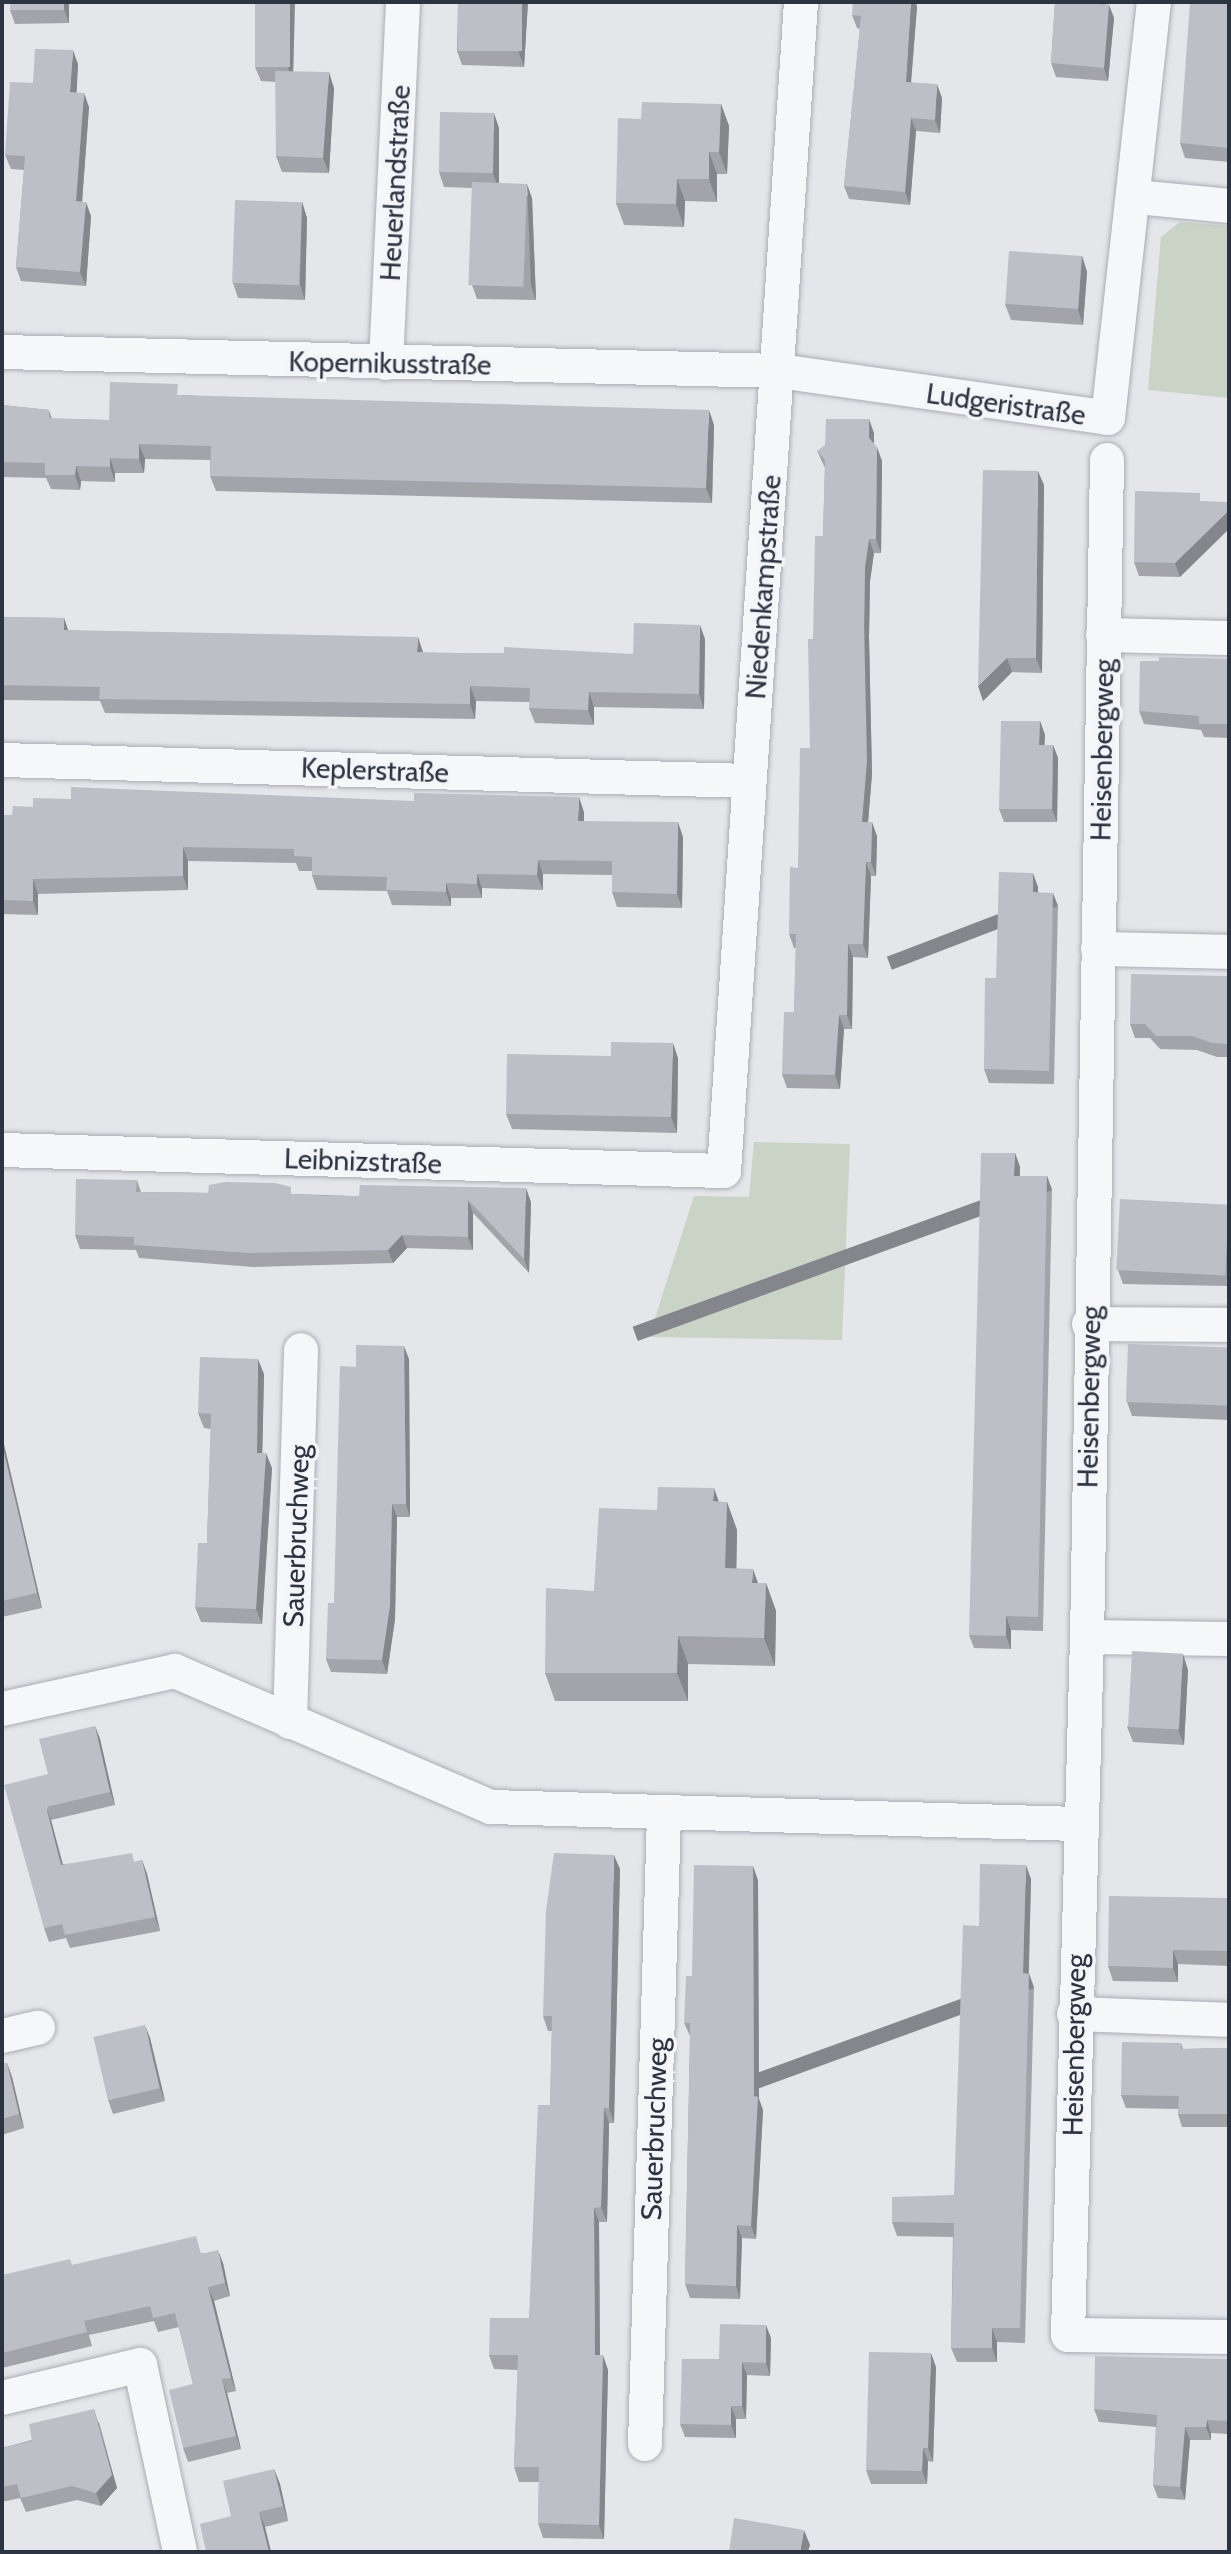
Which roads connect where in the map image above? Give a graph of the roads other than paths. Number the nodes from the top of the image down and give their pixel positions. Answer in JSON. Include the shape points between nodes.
{"nodes":[{"id":1,"x":403,"y":2,"type":"edge"},
{"id":2,"x":801,"y":2,"type":"edge"},
{"id":3,"x":1154,"y":2,"type":"edge"},
{"id":4,"x":1136,"y":197,"type":"junction"},
{"id":5,"x":1229,"y":206,"type":"edge"},
{"id":6,"x":2,"y":352,"type":"edge"},
{"id":7,"x":386,"y":363,"type":"junction"},
{"id":8,"x":779,"y":371,"type":"junction"},
{"id":9,"x":1107,"y":460,"type":"dead end"},
{"id":10,"x":1103,"y":635,"type":"junction"},
{"id":11,"x":1229,"y":638,"type":"edge"},
{"id":12,"x":2,"y":760,"type":"edge"},
{"id":13,"x":748,"y":781,"type":"junction"},
{"id":14,"x":1098,"y":949,"type":"junction"},
{"id":15,"x":1229,"y":952,"type":"edge"},
{"id":16,"x":2,"y":1150,"type":"edge"},
{"id":17,"x":724,"y":1171,"type":"joint"},
{"id":18,"x":1089,"y":1324,"type":"junction"},
{"id":19,"x":1229,"y":1325,"type":"edge"},
{"id":20,"x":301,"y":1350,"type":"dead end"},
{"id":21,"x":1087,"y":1637,"type":"junction"},
{"id":22,"x":1229,"y":1639,"type":"edge"},
{"id":23,"x":2,"y":1709,"type":"edge"},
{"id":24,"x":290,"y":1722,"type":"junction"},
{"id":25,"x":664,"y":1815,"type":"junction"},
{"id":26,"x":1079,"y":1824,"type":"junction"},
{"id":27,"x":1074,"y":2014,"type":"junction"},
{"id":28,"x":1229,"y":2020,"type":"edge"},
{"id":29,"x":38,"y":2028,"type":"dead end"},
{"id":30,"x":2,"y":2036,"type":"edge"},
{"id":31,"x":1229,"y":2337,"type":"edge"},
{"id":32,"x":2,"y":2398,"type":"edge"},
{"id":33,"x":645,"y":2444,"type":"dead end"},
{"id":34,"x":180,"y":2552,"type":"edge"}],
"edges":[{"from":1,"to":7,"type":"street","name":"Heuerlandstraße"},
{"from":2,"to":8,"type":"street","name":"Niedenkampstraße"},
{"from":3,"to":4,"type":"street","name":"Ludgeristraße"},
{"from":4,"to":5,"type":"street"},
{"from":4,"to":8,"type":"street","name":"Ludgeristraße","via":[[1108,418]]},
{"from":6,"to":7,"type":"street","name":"Kopernikusstraße"},
{"from":7,"to":8,"type":"street","name":"Kopernikusstraße"},
{"from":8,"to":13,"type":"street","name":"Niedenkampstraße"},
{"from":9,"to":10,"type":"street","name":"Heisenbergweg"},
{"from":10,"to":11,"type":"street"},
{"from":10,"to":14,"type":"street","name":"Heisenbergweg"},
{"from":12,"to":13,"type":"street","name":"Keplerstraße"},
{"from":13,"to":17,"type":"street","name":"Niedenkampstraße"},
{"from":14,"to":15,"type":"street"},
{"from":14,"to":18,"type":"street","name":"Heisenbergweg"},
{"from":16,"to":17,"type":"street","name":"Leibnizstraße"},
{"from":18,"to":19,"type":"street"},
{"from":18,"to":21,"type":"street","name":"Heisenbergweg"},
{"from":20,"to":24,"type":"street","name":"Sauerbruchweg"},
{"from":21,"to":22,"type":"street"},
{"from":21,"to":26,"type":"street","name":"Heisenbergweg"},
{"from":23,"to":24,"type":"street","via":[[175,1671]]},
{"from":24,"to":25,"type":"street","via":[[491,1807]]},
{"from":25,"to":26,"type":"street"},
{"from":25,"to":33,"type":"street","name":"Sauerbruchweg"},
{"from":26,"to":27,"type":"street","name":"Heisenbergweg"},
{"from":27,"to":28,"type":"street"},
{"from":27,"to":31,"type":"street","name":"Heisenbergweg","via":[[1068,2335]]},
{"from":29,"to":30,"type":"street"},
{"from":32,"to":34,"type":"street","via":[[140,2365]]}]}
